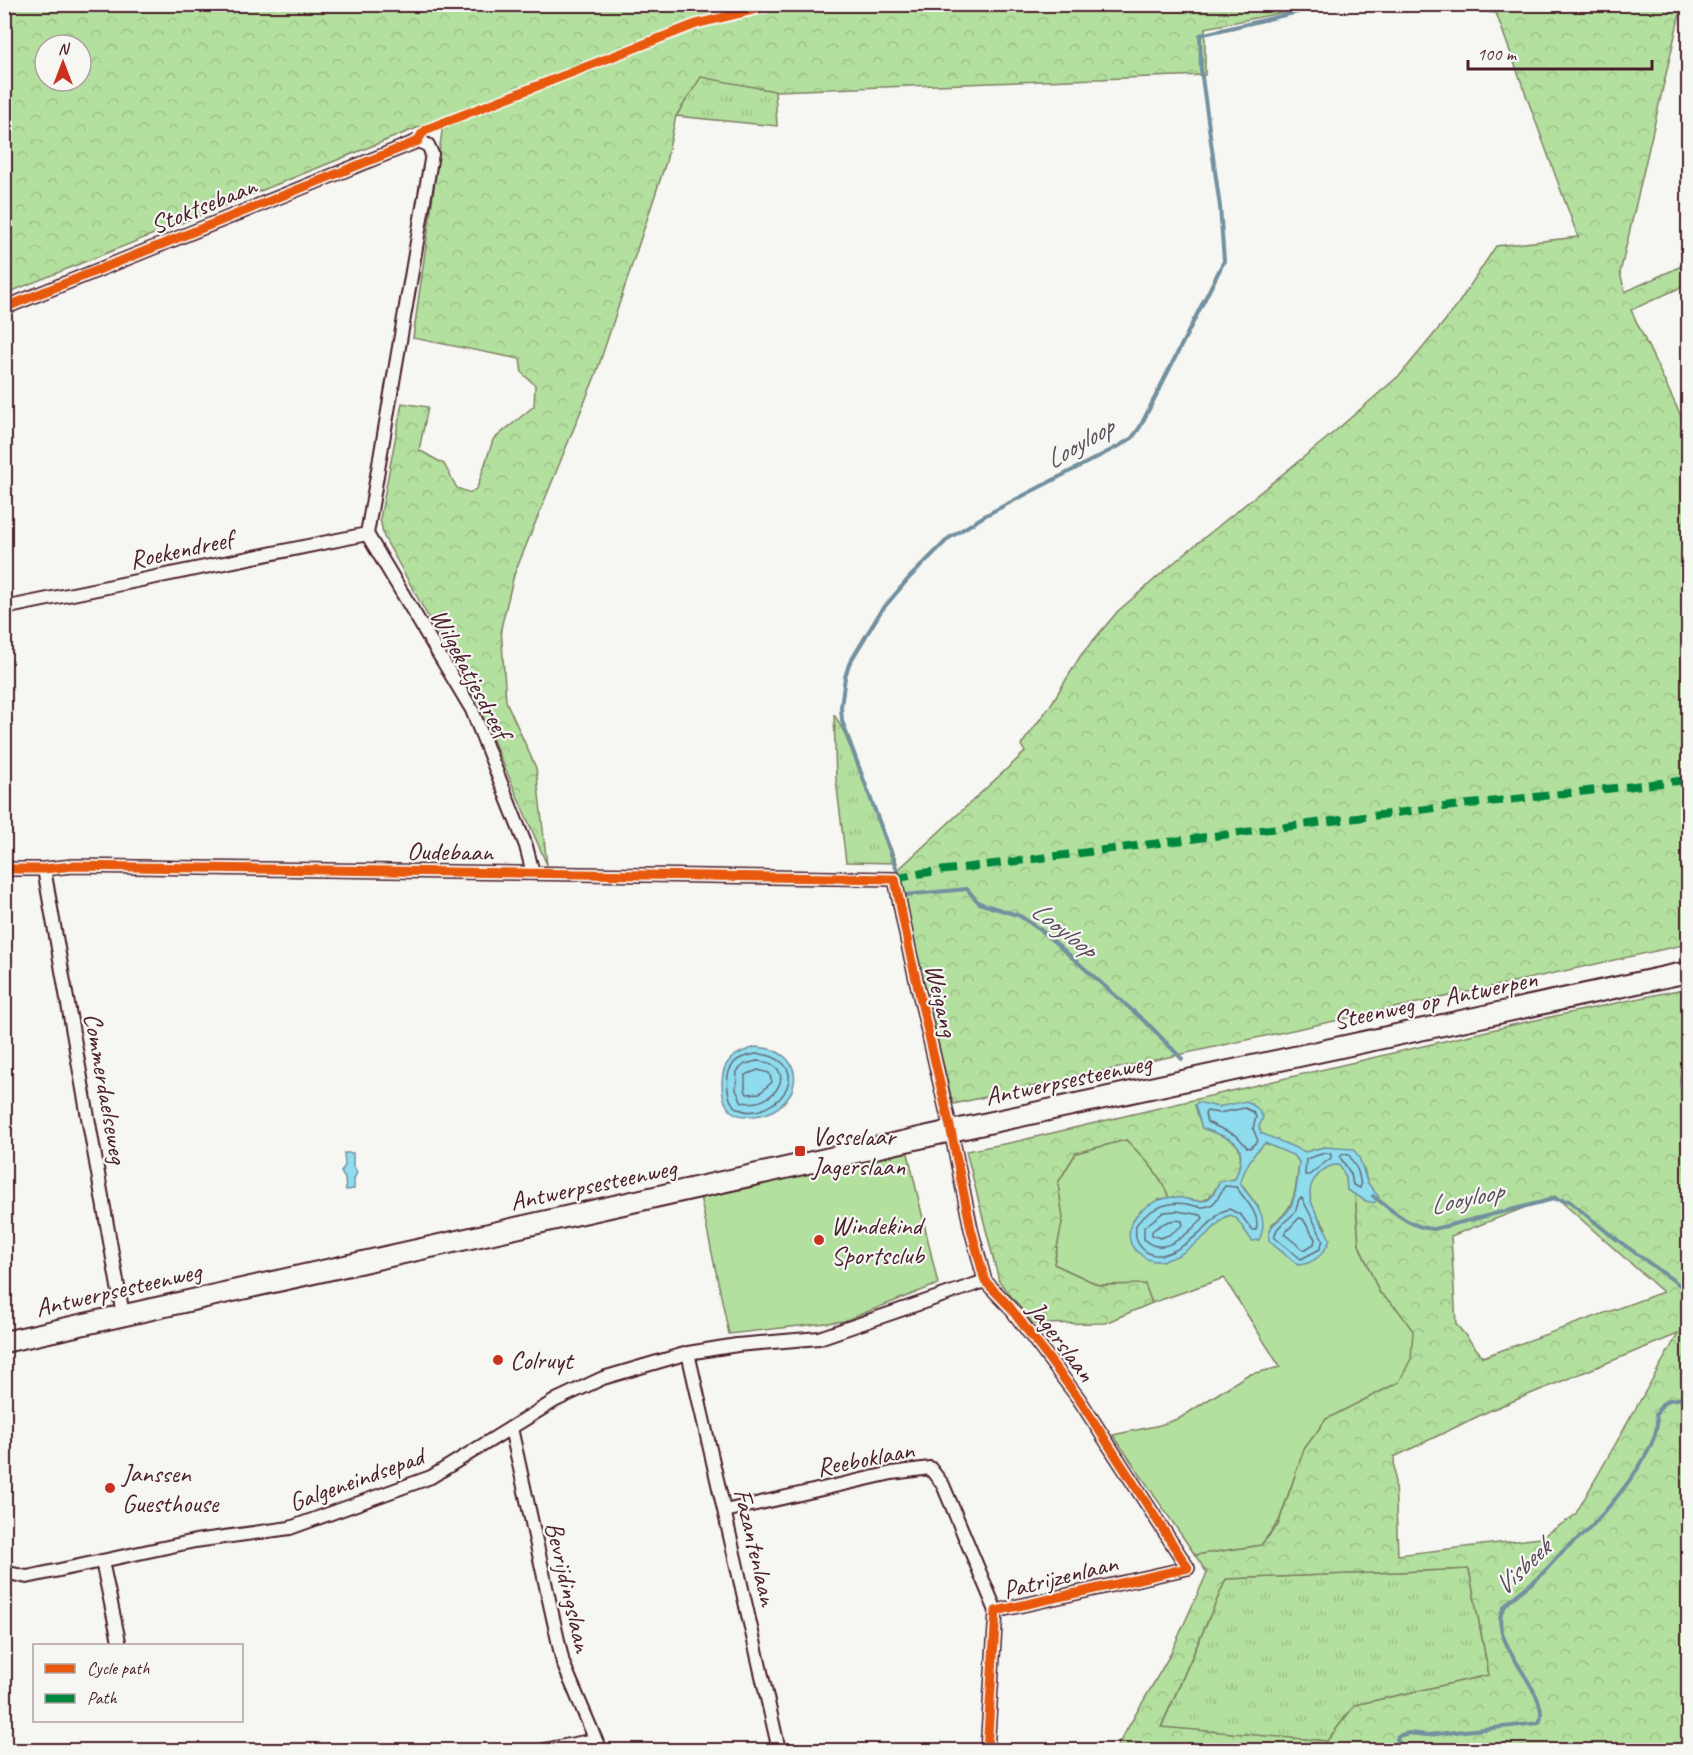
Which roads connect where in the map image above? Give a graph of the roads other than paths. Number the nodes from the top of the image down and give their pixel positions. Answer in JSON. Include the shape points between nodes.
{"nodes":[{"id":1,"x":4,"y":308,"type":"edge"},
{"id":2,"x":367,"y":534,"type":"junction"},
{"id":3,"x":4,"y":608,"type":"edge"},
{"id":4,"x":4,"y":869,"type":"edge"},
{"id":5,"x":44,"y":869,"type":"junction"},
{"id":6,"x":532,"y":873,"type":"junction"},
{"id":7,"x":895,"y":879,"type":"joint"},
{"id":8,"x":1689,"y":972,"type":"edge"},
{"id":9,"x":1193,"y":1079,"type":"joint"},
{"id":10,"x":951,"y":1131,"type":"junction"},
{"id":11,"x":985,"y":1281,"type":"junction"},
{"id":12,"x":123,"y":1315,"type":"junction"},
{"id":13,"x":4,"y":1342,"type":"edge"},
{"id":14,"x":688,"y":1353,"type":"junction"},
{"id":15,"x":511,"y":1428,"type":"junction"},
{"id":16,"x":725,"y":1511,"type":"junction"},
{"id":17,"x":1184,"y":1560,"type":"joint"},
{"id":18,"x":102,"y":1561,"type":"junction"},
{"id":19,"x":4,"y":1572,"type":"edge"},
{"id":20,"x":996,"y":1611,"type":"junction"},
{"id":21,"x":120,"y":1644,"type":"edge"},
{"id":22,"x":597,"y":1745,"type":"edge"},
{"id":23,"x":544,"y":1750,"type":"edge"},
{"id":24,"x":779,"y":1750,"type":"edge"},
{"id":25,"x":987,"y":1750,"type":"edge"}],
"edges":[{"from":1,"to":2,"type":"street","name":"Stoktsebaan","via":[[418,141],[428,145],[432,154]]},
{"from":2,"to":3,"type":"street","name":"Roekendreef"},
{"from":2,"to":6,"type":"street","name":"Wilgekatjesdreef","via":[[472,710],[526,846]]},
{"from":4,"to":5,"type":"street","name":"Oudebaan"},
{"from":5,"to":6,"type":"street","name":"Oudebaan","via":[[73,866]]},
{"from":5,"to":12,"type":"street","name":"Commerdaelseweg"},
{"from":6,"to":7,"type":"street","name":"Oudebaan"},
{"from":7,"to":10,"type":"street","name":"Weigang"},
{"from":8,"to":9,"type":"main road","name":"Steenweg op Antwerpen"},
{"from":9,"to":10,"type":"main road","name":"Antwerpsesteenweg"},
{"from":10,"to":11,"type":"street","name":"Jagerslaan"},
{"from":10,"to":12,"type":"main road","name":"Antwerpsesteenweg"},
{"from":11,"to":14,"type":"street","name":"Galgeneindsepad","via":[[819,1338]]},
{"from":11,"to":17,"type":"street","name":"Jagerslaan","via":[[1009,1306],[1079,1399]]},
{"from":12,"to":13,"type":"main road","name":"Antwerpsesteenweg"},
{"from":14,"to":15,"type":"street","name":"Galgeneindsepad","via":[[603,1378],[569,1393]]},
{"from":14,"to":16,"type":"street","name":"Fazantenlaan"},
{"from":15,"to":18,"type":"street","name":"Galgeneindsepad","via":[[431,1477],[290,1528],[195,1541]]},
{"from":15,"to":22,"type":"street","name":"Bevrijdingslaan","via":[[563,1663]]},
{"from":16,"to":20,"type":"street","name":"Reeboklaan","via":[[930,1468],[943,1485]]},
{"from":16,"to":24,"type":"street","name":"Fazantenlaan"},
{"from":17,"to":20,"type":"street","name":"Patrijzenlaan","via":[[1188,1568]]},
{"from":18,"to":19,"type":"street","name":"Galgeneindsepad","via":[[27,1577]]},
{"from":18,"to":21,"type":"street"},
{"from":20,"to":25,"type":"street","name":"Patrijzenlaan"},
{"from":22,"to":23,"type":"street"}]}
